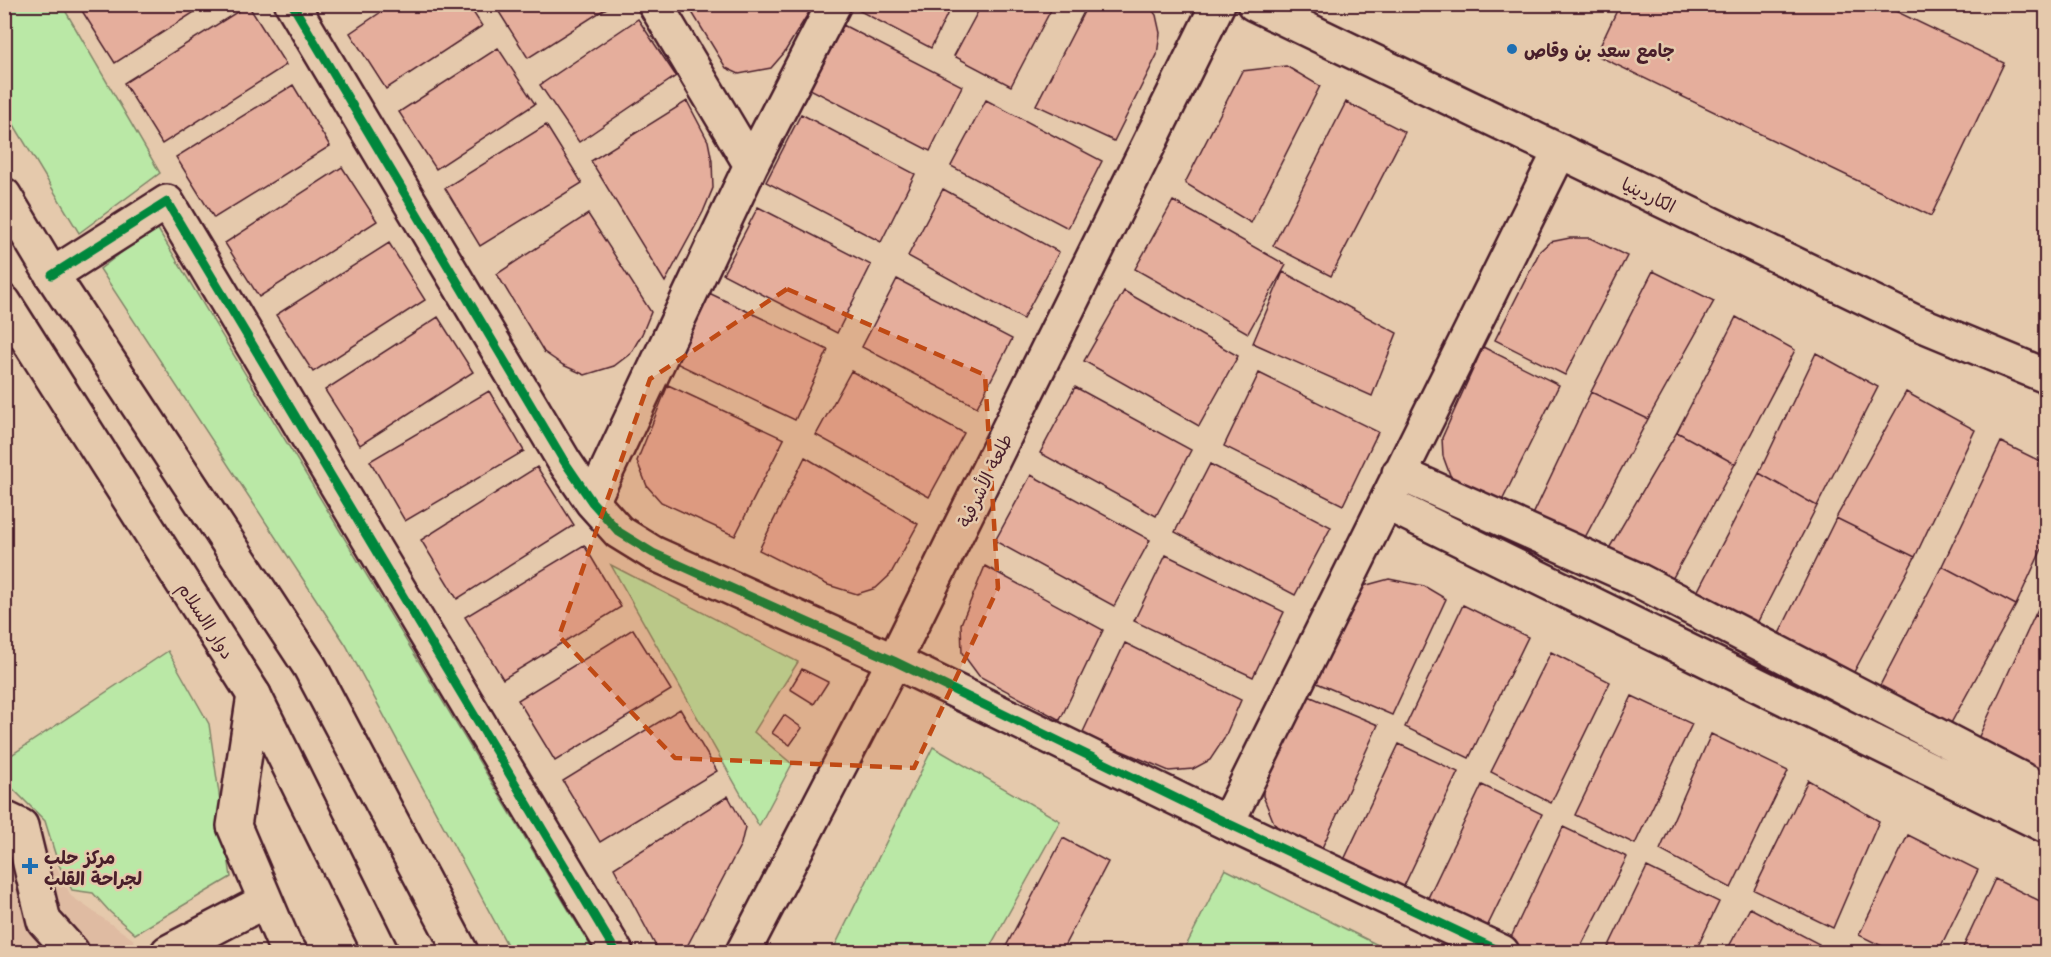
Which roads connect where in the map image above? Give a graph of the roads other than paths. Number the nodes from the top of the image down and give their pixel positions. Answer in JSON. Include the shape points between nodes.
{"nodes":[{"id":1,"x":292,"y":4,"type":"edge"},
{"id":2,"x":655,"y":4,"type":"edge"},
{"id":3,"x":834,"y":4,"type":"edge"},
{"id":4,"x":1218,"y":4,"type":"edge"},
{"id":5,"x":1254,"y":4,"type":"edge"},
{"id":6,"x":1560,"y":151,"type":"junction"},
{"id":7,"x":751,"y":165,"type":"junction"},
{"id":8,"x":4,"y":195,"type":"edge"},
{"id":9,"x":52,"y":275,"type":"junction"},
{"id":10,"x":4,"y":302,"type":"edge"},
{"id":11,"x":2046,"y":376,"type":"edge"},
{"id":12,"x":1399,"y":473,"type":"junction"},
{"id":13,"x":592,"y":502,"type":"junction"},
{"id":14,"x":1386,"y":504,"type":"junction"},
{"id":15,"x":894,"y":661,"type":"junction"},
{"id":16,"x":255,"y":694,"type":"junction"},
{"id":17,"x":2046,"y":792,"type":"edge"},
{"id":18,"x":4,"y":818,"type":"edge"},
{"id":19,"x":1227,"y":823,"type":"junction"},
{"id":20,"x":2046,"y":826,"type":"edge"},
{"id":21,"x":265,"y":901,"type":"junction"},
{"id":22,"x":72,"y":952,"type":"edge"},
{"id":23,"x":168,"y":952,"type":"edge"},
{"id":24,"x":290,"y":952,"type":"edge"},
{"id":25,"x":381,"y":952,"type":"edge"},
{"id":26,"x":462,"y":952,"type":"edge"},
{"id":27,"x":616,"y":952,"type":"edge"},
{"id":28,"x":743,"y":952,"type":"edge"},
{"id":29,"x":1502,"y":952,"type":"edge"}],
"edges":[{"from":1,"to":13,"type":"street"},
{"from":2,"to":7,"type":"street"},
{"from":3,"to":7,"type":"street"},
{"from":4,"to":15,"type":"street","name":"طلعة الأشرفية"},
{"from":5,"to":6,"type":"street","name":"الكاردينيا"},
{"from":6,"to":11,"type":"street","name":"الكاردينيا","via":[[1913,321]]},
{"from":6,"to":12,"type":"street"},
{"from":7,"to":13,"type":"street"},
{"from":8,"to":9,"type":"street"},
{"from":9,"to":26,"type":"street","via":[[310,667]]},
{"from":9,"to":27,"type":"street","via":[[167,202]]},
{"from":10,"to":16,"type":"street","name":"دوار االسلام"},
{"from":12,"to":14,"type":"street"},
{"from":12,"to":17,"type":"street","via":[[1634,578]]},
{"from":13,"to":15,"type":"street","via":[[619,532],[653,553]]},
{"from":14,"to":19,"type":"street"},
{"from":14,"to":20,"type":"street"},
{"from":15,"to":19,"type":"street"},
{"from":15,"to":28,"type":"street","name":"طلعة الأشرفية"},
{"from":16,"to":21,"type":"street","via":[[234,826]]},
{"from":16,"to":25,"type":"street","name":"دوار االسلام"},
{"from":18,"to":22,"type":"street","via":[[21,826],[44,921]]},
{"from":19,"to":29,"type":"street"},
{"from":21,"to":23,"type":"street"},
{"from":21,"to":24,"type":"street"}]}
